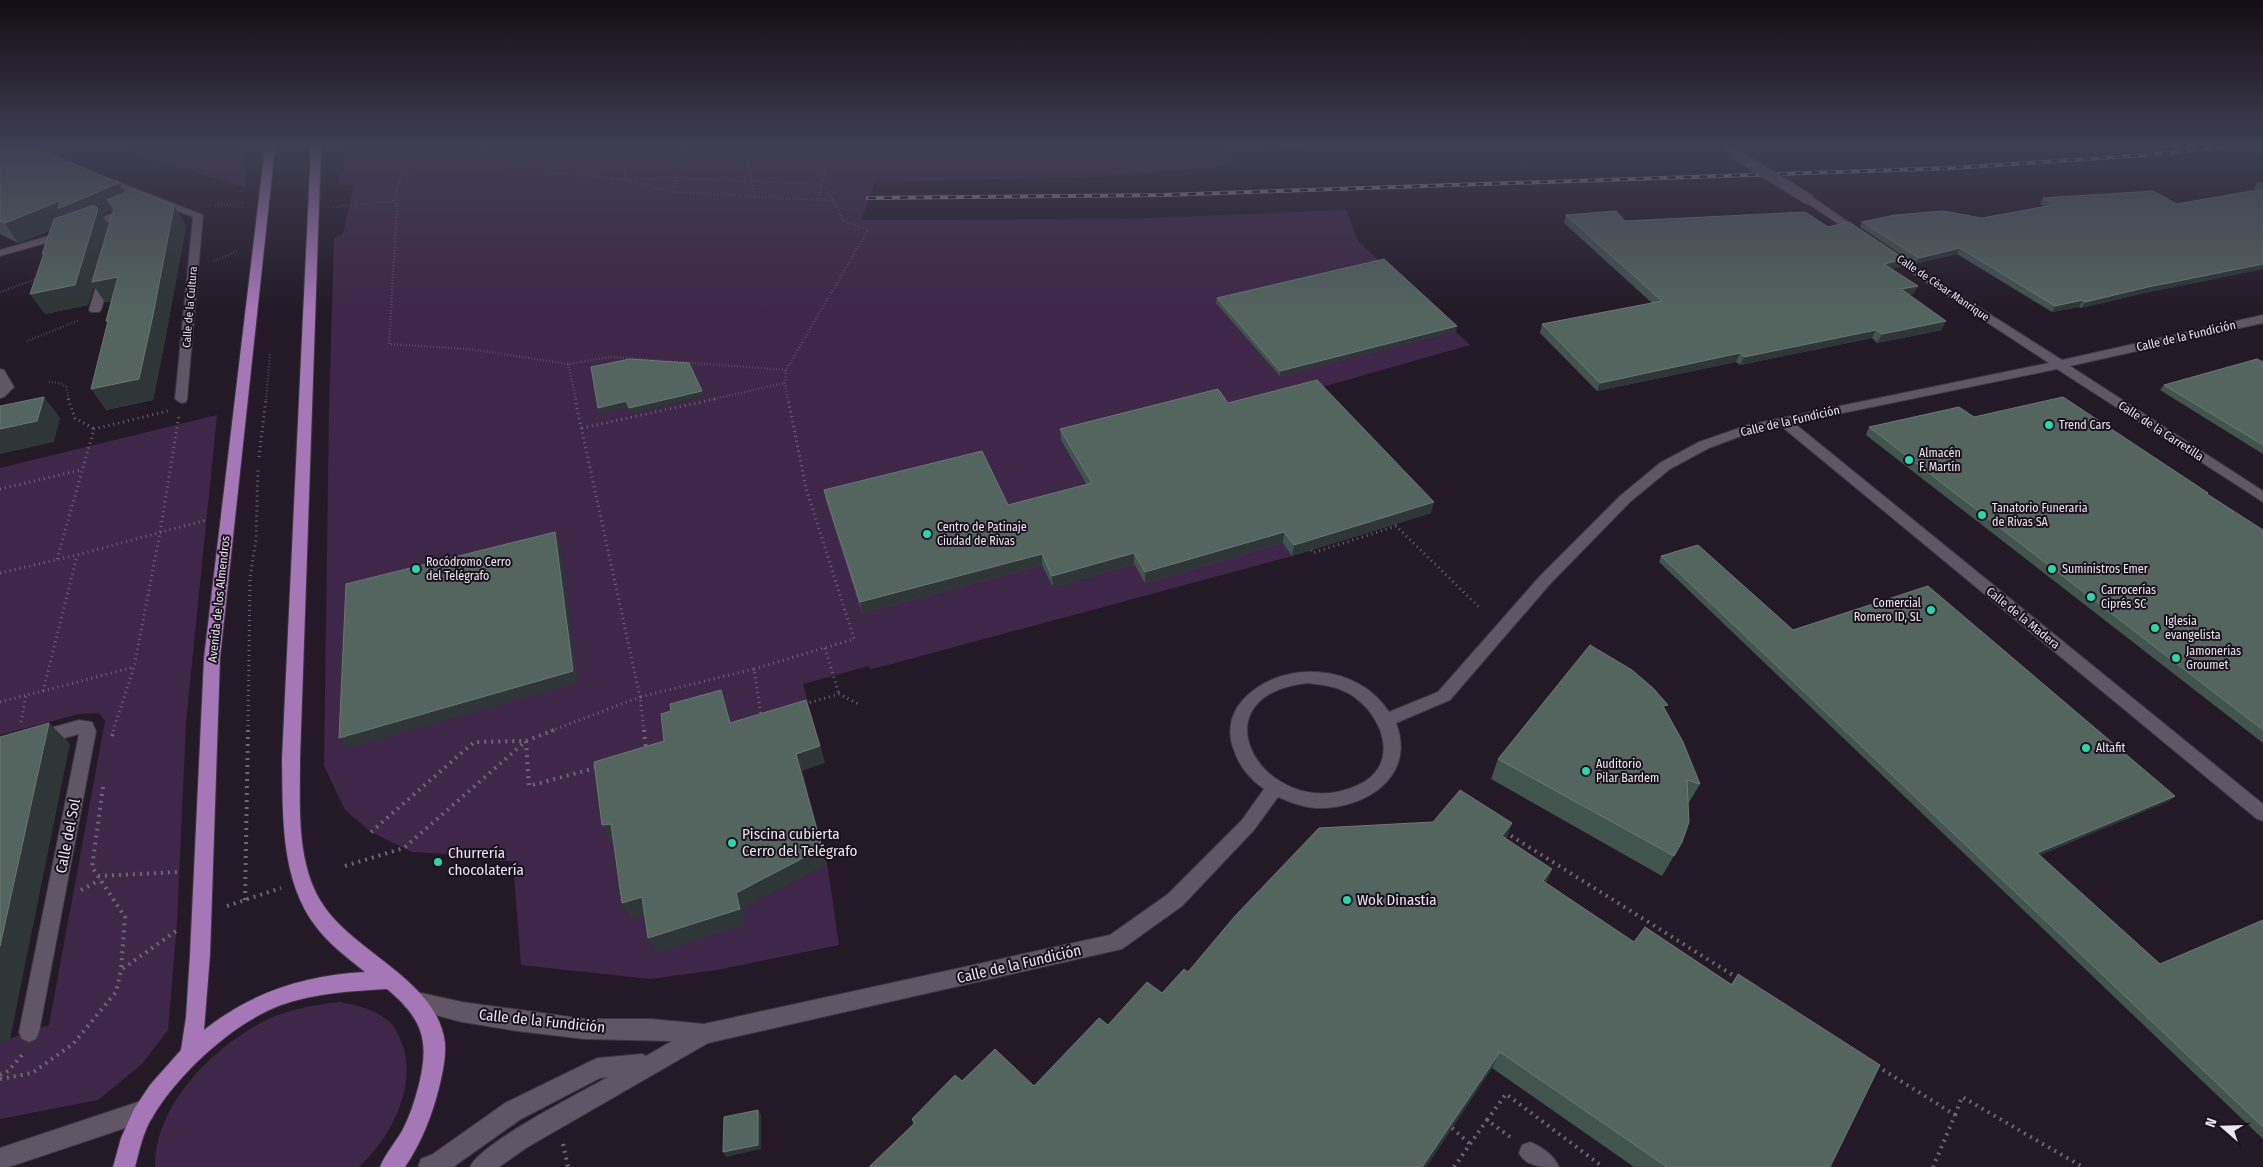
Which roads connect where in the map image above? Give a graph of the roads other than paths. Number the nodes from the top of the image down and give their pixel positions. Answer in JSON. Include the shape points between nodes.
{"nodes":[{"id":1,"x":146,"y":201,"type":"edge"},
{"id":2,"x":159,"y":201,"type":"edge"},
{"id":3,"x":264,"y":201,"type":"edge"},
{"id":4,"x":314,"y":201,"type":"edge"},
{"id":5,"x":1812,"y":201,"type":"edge"},
{"id":6,"x":109,"y":218,"type":"junction"},
{"id":7,"x":119,"y":227,"type":"edge"},
{"id":8,"x":0,"y":244,"type":"edge"},
{"id":9,"x":5,"y":251,"type":"edge"},
{"id":10,"x":108,"y":266,"type":"edge"},
{"id":11,"x":95,"y":310,"type":"edge"},
{"id":12,"x":2263,"y":319,"type":"edge"},
{"id":13,"x":2059,"y":365,"type":"junction"},
{"id":14,"x":0,"y":373,"type":"edge"},
{"id":15,"x":4,"y":391,"type":"edge"},
{"id":16,"x":181,"y":404,"type":"road end"},
{"id":17,"x":1784,"y":421,"type":"junction"},
{"id":18,"x":2263,"y":497,"type":"edge"},
{"id":19,"x":1387,"y":720,"type":"junction"},
{"id":20,"x":8,"y":746,"type":"edge"},
{"id":21,"x":1275,"y":788,"type":"junction"},
{"id":22,"x":2263,"y":814,"type":"edge"},
{"id":23,"x":388,"y":980,"type":"junction"},
{"id":24,"x":412,"y":1000,"type":"junction"},
{"id":25,"x":29,"y":1032,"type":"dead end"},
{"id":26,"x":704,"y":1034,"type":"junction"},
{"id":27,"x":191,"y":1052,"type":"junction"},
{"id":28,"x":648,"y":1064,"type":"junction"},
{"id":29,"x":144,"y":1111,"type":"junction"},
{"id":30,"x":1530,"y":1153,"type":"road end"},
{"id":31,"x":0,"y":1159,"type":"edge"},
{"id":32,"x":124,"y":1167,"type":"edge"},
{"id":33,"x":391,"y":1167,"type":"edge"},
{"id":34,"x":429,"y":1167,"type":"edge"},
{"id":35,"x":481,"y":1167,"type":"edge"},
{"id":36,"x":1548,"y":1167,"type":"edge"}],
"edges":[{"from":1,"to":6,"type":"street"},
{"from":2,"to":16,"type":"street","name":"Calle de la Cultura","via":[[198,216]]},
{"from":3,"to":27,"type":"main road","name":"Avenida de los Almendros","via":[[212,658],[202,915]]},
{"from":4,"to":23,"type":"main road","via":[[291,759],[292,836],[312,905],[331,931]]},
{"from":5,"to":13,"type":"street","name":"Calle de César Manrique","bridge":true},
{"from":6,"to":7,"type":"street"},
{"from":6,"to":9,"type":"street","via":[[77,231]]},
{"from":8,"to":9,"type":"street"},
{"from":10,"to":11,"type":"street"},
{"from":12,"to":13,"type":"street","name":"Calle de la Fundición"},
{"from":13,"to":17,"type":"street","name":"Calle de la Fundición"},
{"from":13,"to":18,"type":"street","name":"Calle de la Carretilla"},
{"from":14,"to":15,"type":"street"},
{"from":17,"to":19,"type":"street","name":"Calle de la Fundición","via":[[1748,429],[1704,445],[1665,466],[1625,498],[1545,580],[1444,696]]},
{"from":17,"to":22,"type":"street","name":"Calle de la Madera"},
{"from":19,"to":21,"type":"street","via":[[1393,738],[1392,757],[1379,780],[1368,789],[1347,798],[1323,801],[1298,798]]},
{"from":19,"to":21,"type":"street","via":[[1373,702],[1354,688],[1332,680],[1308,677],[1284,680],[1264,688],[1248,702],[1239,719],[1238,737],[1243,756],[1256,774]]},
{"from":20,"to":25,"type":"street","name":"Calle del Sol","via":[[79,727],[86,727],[88,731]]},
{"from":21,"to":26,"type":"street","name":"Calle de la Fundición","via":[[1248,825],[1175,900],[1114,943]]},
{"from":23,"to":24,"type":"main road"},
{"from":23,"to":27,"type":"main road","via":[[328,984],[281,996],[235,1019]]},
{"from":24,"to":26,"type":"street","name":"Calle de la Fundición","via":[[518,1022],[585,1029],[650,1029]]},
{"from":24,"to":33,"type":"main road","via":[[425,1018],[434,1040],[431,1078],[425,1105]]},
{"from":26,"to":28,"type":"street","name":"Calle de la Fundición"},
{"from":27,"to":29,"type":"main road"},
{"from":28,"to":34,"type":"street","name":"Calle de la Fundición","via":[[598,1068],[514,1111]]},
{"from":28,"to":35,"type":"street","name":"Calle de la Fundición","via":[[518,1140]]},
{"from":29,"to":31,"type":"street"},
{"from":29,"to":32,"type":"main road"},
{"from":30,"to":36,"type":"street"}]}
